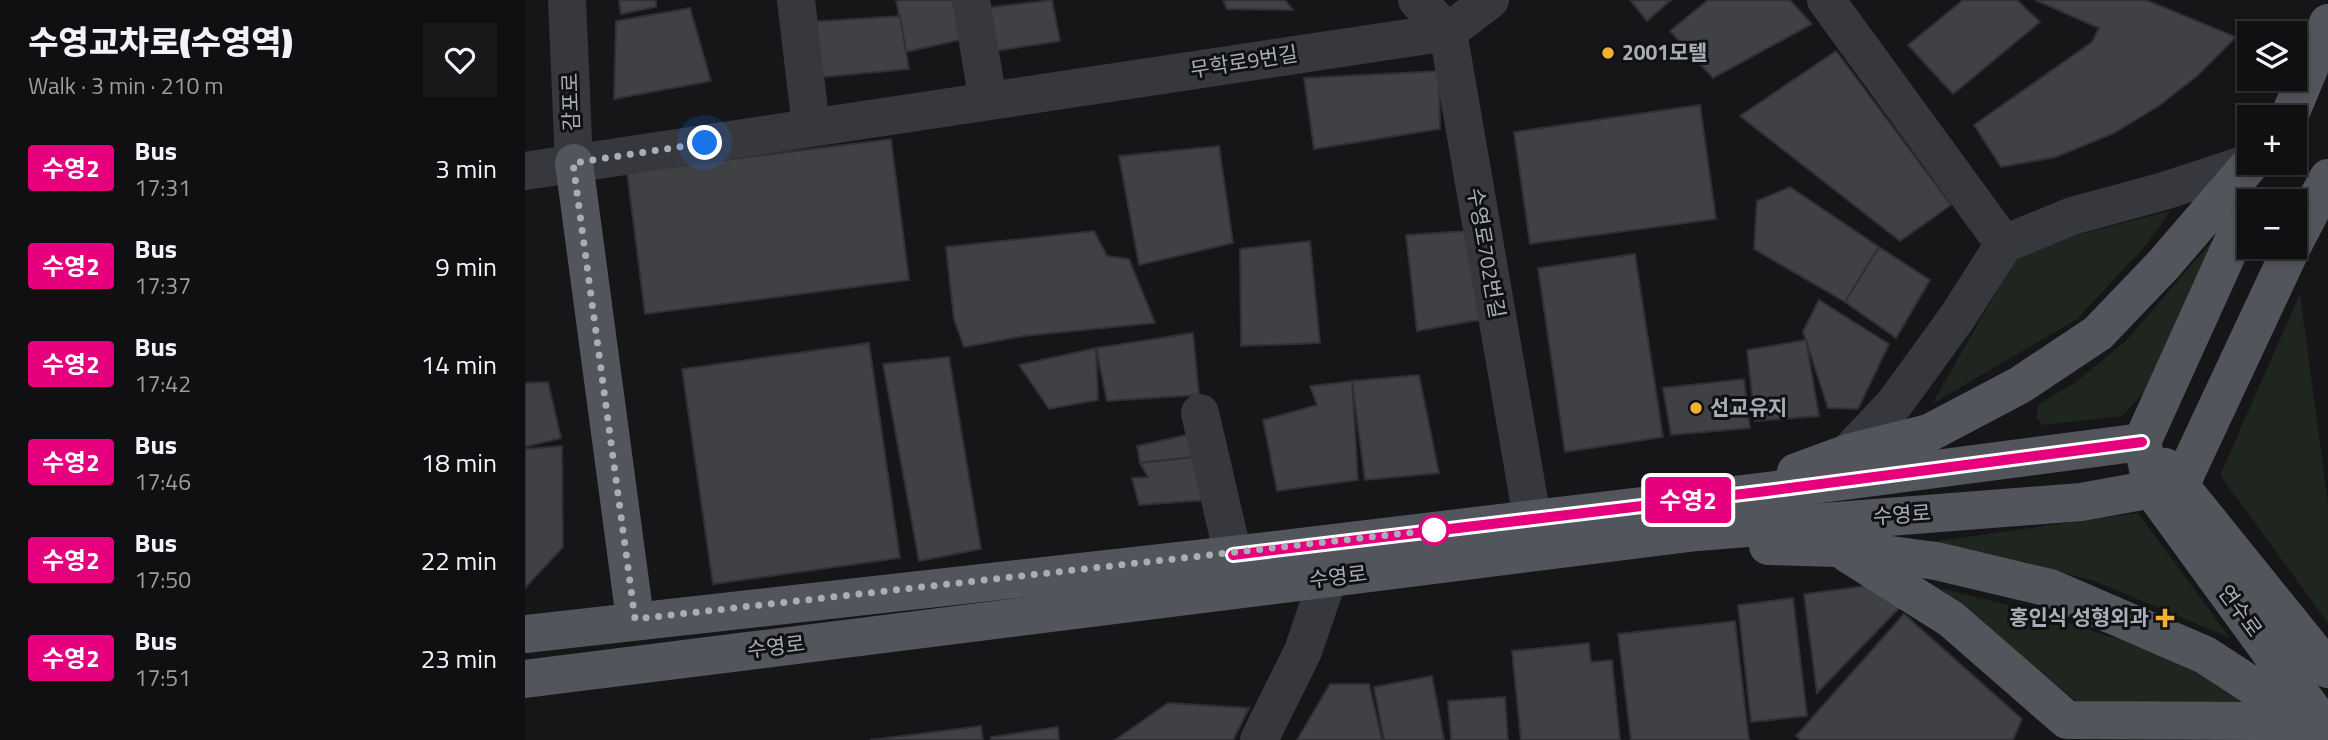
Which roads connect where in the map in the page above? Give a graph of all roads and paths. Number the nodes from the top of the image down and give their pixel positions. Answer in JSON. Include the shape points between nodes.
{"nodes":[{"id":1,"x":567,"y":0,"type":"edge"},
{"id":2,"x":796,"y":0,"type":"edge"},
{"id":3,"x":971,"y":0,"type":"edge"},
{"id":4,"x":1417,"y":0,"type":"edge"},
{"id":5,"x":1490,"y":0,"type":"edge"},
{"id":6,"x":1826,"y":0,"type":"edge"},
{"id":7,"x":2328,"y":23,"type":"edge"},
{"id":8,"x":1448,"y":32,"type":"junction"},
{"id":9,"x":2307,"y":76,"type":"edge"},
{"id":10,"x":988,"y":101,"type":"junction"},
{"id":11,"x":811,"y":127,"type":"junction"},
{"id":12,"x":573,"y":163,"type":"junction"},
{"id":13,"x":2237,"y":167,"type":"edge"},
{"id":14,"x":525,"y":171,"type":"edge"},
{"id":15,"x":2240,"y":175,"type":"edge"},
{"id":16,"x":2328,"y":178,"type":"edge"},
{"id":17,"x":2307,"y":218,"type":"edge"},
{"id":18,"x":2237,"y":232,"type":"edge"},
{"id":19,"x":2004,"y":244,"type":"junction"},
{"id":20,"x":2286,"y":259,"type":"edge"},
{"id":21,"x":1200,"y":413,"type":"dead end"},
{"id":22,"x":2142,"y":442,"type":"junction"},
{"id":23,"x":1848,"y":453,"type":"junction"},
{"id":24,"x":2167,"y":488,"type":"junction"},
{"id":25,"x":1767,"y":491,"type":"junction"},
{"id":26,"x":1532,"y":518,"type":"junction"},
{"id":27,"x":1697,"y":532,"type":"junction"},
{"id":28,"x":1838,"y":548,"type":"junction"},
{"id":29,"x":1233,"y":555,"type":"junction"},
{"id":30,"x":1328,"y":578,"type":"junction"},
{"id":31,"x":635,"y":619,"type":"junction"},
{"id":32,"x":525,"y":634,"type":"edge"},
{"id":33,"x":2328,"y":669,"type":"edge"},
{"id":34,"x":525,"y":679,"type":"edge"},
{"id":35,"x":2062,"y":730,"type":"edge"},
{"id":36,"x":2328,"y":734,"type":"edge"},
{"id":37,"x":1259,"y":740,"type":"edge"}],
"edges":[{"from":1,"to":12,"type":"street","name":"감포로"},
{"from":2,"to":11,"type":"street"},
{"from":3,"to":10,"type":"street"},
{"from":4,"to":8,"type":"street"},
{"from":5,"to":8,"type":"street","name":"무학로9번길"},
{"from":6,"to":19,"type":"street"},
{"from":7,"to":9,"type":"main road"},
{"from":8,"to":10,"type":"street","name":"무학로9번길"},
{"from":8,"to":26,"type":"street","name":"수영로702번길"},
{"from":10,"to":11,"type":"street","name":"무학로9번길"},
{"from":11,"to":12,"type":"street","name":"무학로9번길"},
{"from":12,"to":14,"type":"street","name":"무학로9번길"},
{"from":12,"to":31,"type":"main road","name":"감포로"},
{"from":13,"to":19,"type":"street","via":[[2072,216]]},
{"from":15,"to":23,"type":"main road","via":[[2098,333],[2020,385],[1929,433]]},
{"from":16,"to":17,"type":"main road"},
{"from":18,"to":22,"type":"main road"},
{"from":19,"to":23,"type":"street","via":[[1895,403]]},
{"from":20,"to":24,"type":"main road"},
{"from":21,"to":29,"type":"street"},
{"from":22,"to":24,"type":"main road","name":"연수로"},
{"from":22,"to":25,"type":"main road","name":"수영로"},
{"from":23,"to":25,"type":"main road","via":[[1801,468]]},
{"from":24,"to":27,"type":"main road","name":"수영로","via":[[2081,502]]},
{"from":24,"to":33,"type":"main road","name":"연수로","via":[[2228,548]]},
{"from":24,"to":36,"type":"main road","name":"연수로"},
{"from":25,"to":26,"type":"main road","name":"수영로"},
{"from":26,"to":29,"type":"main road","name":"수영로"},
{"from":27,"to":28,"type":"main road","via":[[1775,548]]},
{"from":27,"to":30,"type":"main road","name":"수영로"},
{"from":28,"to":35,"type":"main road","via":[[1951,619]]},
{"from":28,"to":36,"type":"main road","via":[[1936,561],[2050,588],[2205,655]]},
{"from":29,"to":31,"type":"main road","name":"수영로"},
{"from":30,"to":34,"type":"main road","name":"수영로"},
{"from":30,"to":37,"type":"street","via":[[1303,651]]},
{"from":31,"to":32,"type":"main road","name":"수영로"},
{"from":35,"to":36,"type":"main road","via":[[2256,721]]}]}
